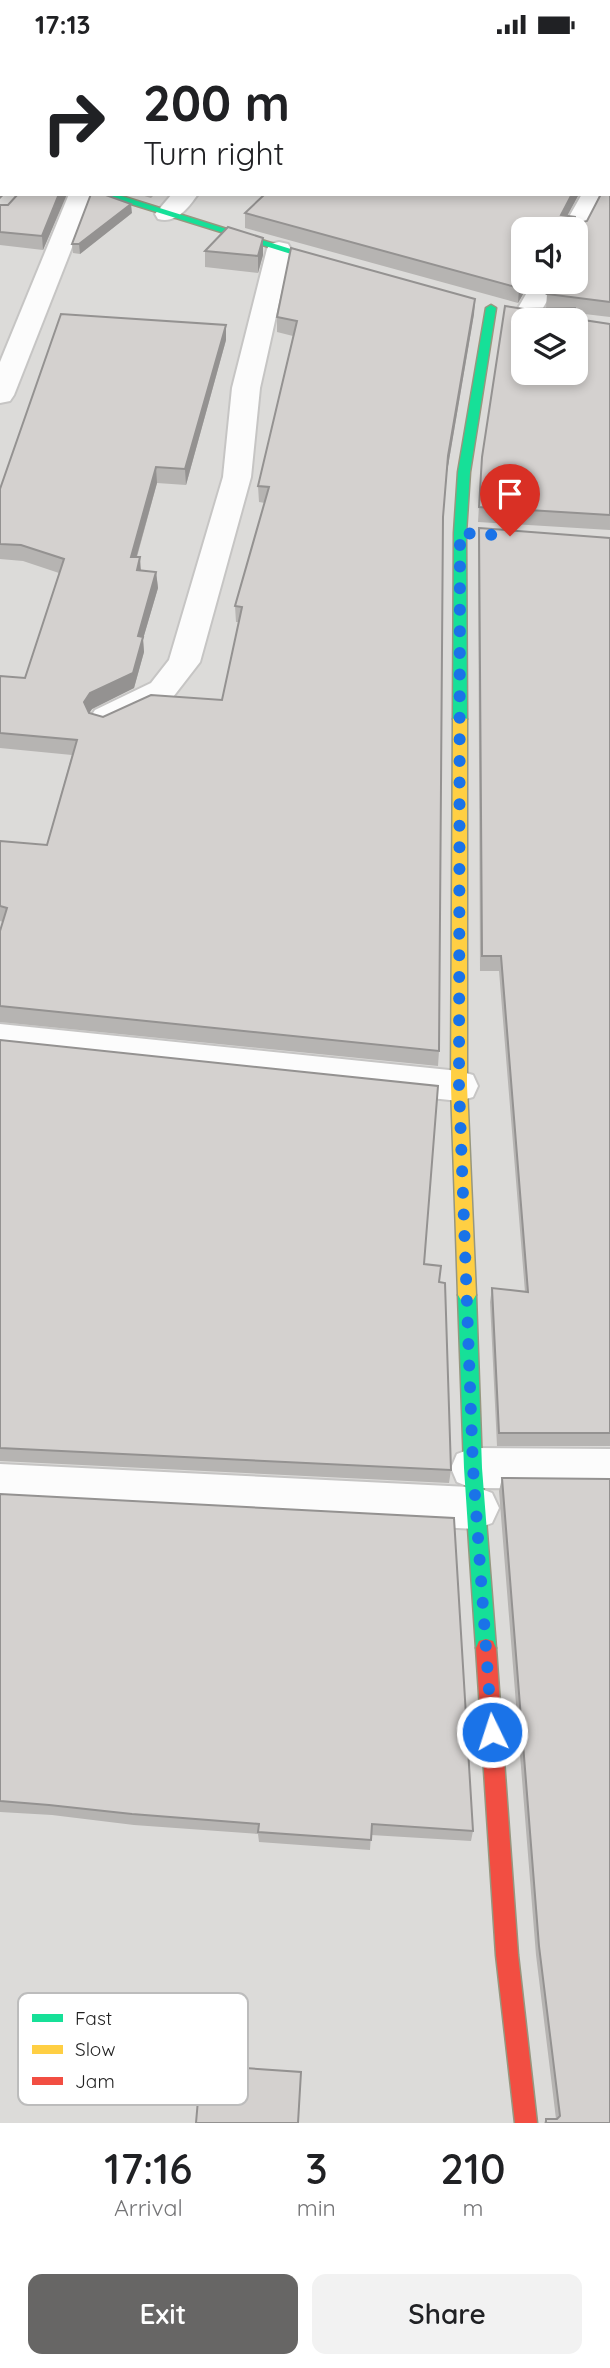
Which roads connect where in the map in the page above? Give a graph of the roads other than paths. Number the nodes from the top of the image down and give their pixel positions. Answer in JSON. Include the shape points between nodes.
{"nodes":[{"id":1,"x":80,"y":196,"type":"edge"},
{"id":2,"x":110,"y":196,"type":"edge"},
{"id":3,"x":184,"y":196,"type":"edge"},
{"id":4,"x":593,"y":196,"type":"edge"},
{"id":5,"x":167,"y":214,"type":"junction"},
{"id":6,"x":582,"y":217,"type":"edge"},
{"id":7,"x":279,"y":249,"type":"junction"},
{"id":8,"x":359,"y":271,"type":"edge"},
{"id":9,"x":531,"y":294,"type":"edge"},
{"id":10,"x":515,"y":308,"type":"edge"},
{"id":11,"x":511,"y":311,"type":"edge"},
{"id":12,"x":0,"y":395,"type":"edge"},
{"id":13,"x":104,"y":719,"type":"edge"},
{"id":14,"x":0,"y":1038,"type":"edge"},
{"id":15,"x":459,"y":1086,"type":"junction"},
{"id":16,"x":610,"y":1469,"type":"edge"},
{"id":17,"x":0,"y":1484,"type":"edge"},
{"id":18,"x":475,"y":1488,"type":"junction"},
{"id":19,"x":526,"y":2123,"type":"edge"}],
"edges":[{"from":1,"to":12,"type":"street"},
{"from":2,"to":5,"type":"street"},
{"from":3,"to":5,"type":"street"},
{"from":4,"to":6,"type":"street"},
{"from":5,"to":7,"type":"street"},
{"from":7,"to":8,"type":"street"},
{"from":7,"to":13,"type":"street","via":[[246,388],[237,477],[184,662],[162,690]]},
{"from":9,"to":10,"type":"street"},
{"from":11,"to":15,"type":"street","via":[[464,472],[474,533]]},
{"from":14,"to":15,"type":"street"},
{"from":15,"to":18,"type":"street"},
{"from":16,"to":18,"type":"street"},
{"from":17,"to":18,"type":"street"},
{"from":18,"to":19,"type":"street","via":[[507,1955]]}]}
